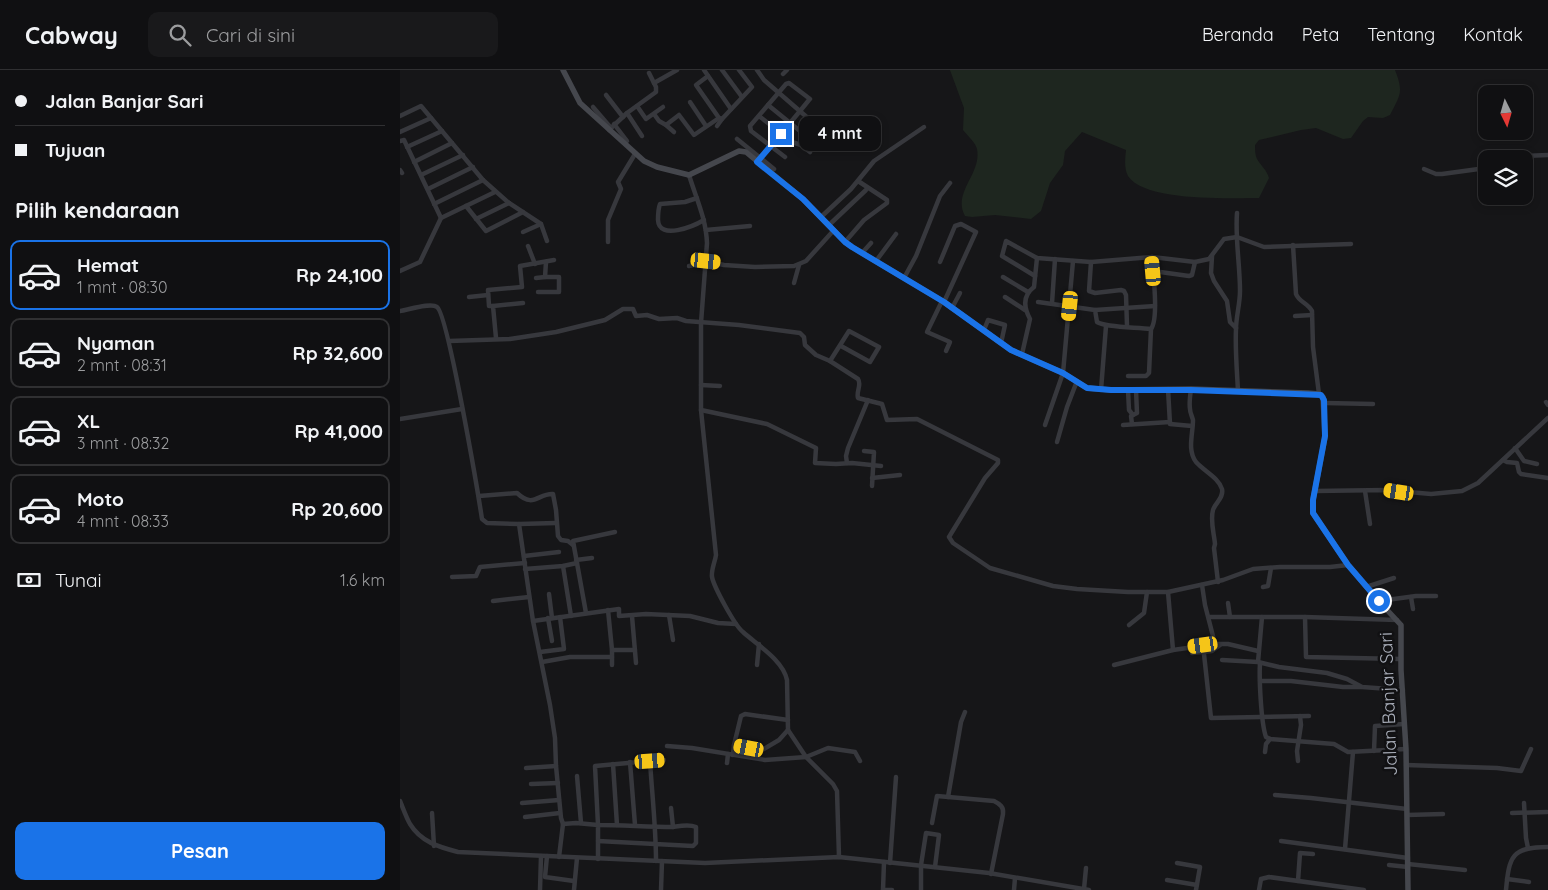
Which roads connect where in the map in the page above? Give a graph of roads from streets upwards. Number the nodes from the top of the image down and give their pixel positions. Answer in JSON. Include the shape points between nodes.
{"nodes":[{"id":1,"x":563,"y":70,"type":"edge"},
{"id":2,"x":677,"y":70,"type":"edge"},
{"id":3,"x":704,"y":70,"type":"edge"},
{"id":4,"x":722,"y":70,"type":"edge"},
{"id":5,"x":739,"y":70,"type":"edge"},
{"id":6,"x":757,"y":70,"type":"edge"},
{"id":7,"x":649,"y":73,"type":"dead end"},
{"id":8,"x":708,"y":76,"type":"junction"},
{"id":9,"x":654,"y":83,"type":"junction"},
{"id":10,"x":752,"y":87,"type":"junction"},
{"id":11,"x":755,"y":92,"type":"dead end"},
{"id":12,"x":779,"y":93,"type":"junction"},
{"id":13,"x":606,"y":95,"type":"dead end"},
{"id":14,"x":742,"y":97,"type":"junction"},
{"id":15,"x":690,"y":102,"type":"dead end"},
{"id":16,"x":768,"y":105,"type":"junction"},
{"id":17,"x":593,"y":106,"type":"dead end"},
{"id":18,"x":637,"y":106,"type":"junction"},
{"id":19,"x":663,"y":107,"type":"dead end"},
{"id":20,"x":731,"y":109,"type":"junction"},
{"id":21,"x":800,"y":111,"type":"junction"},
{"id":22,"x":654,"y":114,"type":"junction"},
{"id":23,"x":625,"y":115,"type":"junction"},
{"id":24,"x":400,"y":116,"type":"edge"},
{"id":25,"x":759,"y":116,"type":"junction"},
{"id":26,"x":431,"y":118,"type":"junction"},
{"id":27,"x":809,"y":118,"type":"dead end"},
{"id":28,"x":720,"y":119,"type":"junction"},
{"id":29,"x":790,"y":123,"type":"junction"},
{"id":30,"x":666,"y":125,"type":"junction"},
{"id":31,"x":706,"y":126,"type":"junction"},
{"id":32,"x":717,"y":126,"type":"dead end"},
{"id":33,"x":611,"y":127,"type":"junction"},
{"id":34,"x":924,"y":127,"type":"dead end"},
{"id":35,"x":800,"y":130,"type":"dead end"},
{"id":36,"x":442,"y":131,"type":"junction"},
{"id":37,"x":400,"y":132,"type":"edge"},
{"id":38,"x":674,"y":132,"type":"dead end"},
{"id":39,"x":781,"y":134,"type":"junction"},
{"id":40,"x":642,"y":136,"type":"dead end"},
{"id":41,"x":737,"y":138,"type":"dead end"},
{"id":42,"x":400,"y":141,"type":"edge"},
{"id":43,"x":628,"y":141,"type":"dead end"},
{"id":44,"x":452,"y":143,"type":"junction"},
{"id":45,"x":771,"y":146,"type":"junction"},
{"id":46,"x":407,"y":147,"type":"junction"},
{"id":47,"x":810,"y":152,"type":"dead end"},
{"id":48,"x":635,"y":154,"type":"junction"},
{"id":49,"x":1548,"y":154,"type":"edge"},
{"id":50,"x":463,"y":155,"type":"junction"},
{"id":51,"x":1533,"y":155,"type":"edge"},
{"id":52,"x":785,"y":157,"type":"dead end"},
{"id":53,"x":759,"y":160,"type":"junction"},
{"id":54,"x":414,"y":162,"type":"junction"},
{"id":55,"x":473,"y":167,"type":"junction"},
{"id":56,"x":774,"y":169,"type":"dead end"},
{"id":57,"x":1424,"y":169,"type":"dead end"},
{"id":58,"x":1478,"y":169,"type":"edge"},
{"id":59,"x":421,"y":175,"type":"junction"},
{"id":60,"x":689,"y":175,"type":"junction"},
{"id":61,"x":483,"y":180,"type":"junction"},
{"id":62,"x":858,"y":181,"type":"junction"},
{"id":63,"x":950,"y":183,"type":"dead end"},
{"id":64,"x":428,"y":189,"type":"junction"},
{"id":65,"x":866,"y":190,"type":"dead end"},
{"id":66,"x":496,"y":192,"type":"junction"},
{"id":67,"x":697,"y":198,"type":"junction"},
{"id":68,"x":509,"y":203,"type":"junction"},
{"id":69,"x":434,"y":204,"type":"junction"},
{"id":70,"x":466,"y":206,"type":"junction"},
{"id":71,"x":523,"y":212,"type":"junction"},
{"id":72,"x":1237,"y":214,"type":"dead end"},
{"id":73,"x":821,"y":217,"type":"junction"},
{"id":74,"x":441,"y":218,"type":"junction"},
{"id":75,"x":476,"y":219,"type":"junction"},
{"id":76,"x":704,"y":220,"type":"junction"},
{"id":77,"x":540,"y":224,"type":"junction"},
{"id":78,"x":750,"y":226,"type":"dead end"},
{"id":79,"x":831,"y":228,"type":"junction"},
{"id":80,"x":706,"y":230,"type":"junction"},
{"id":81,"x":523,"y":232,"type":"dead end"},
{"id":82,"x":896,"y":234,"type":"dead end"},
{"id":83,"x":1237,"y":237,"type":"junction"},
{"id":84,"x":548,"y":240,"type":"dead end"},
{"id":85,"x":608,"y":242,"type":"dead end"},
{"id":86,"x":845,"y":242,"type":"junction"},
{"id":87,"x":871,"y":243,"type":"dead end"},
{"id":88,"x":1351,"y":244,"type":"dead end"},
{"id":89,"x":1292,"y":245,"type":"junction"},
{"id":90,"x":528,"y":246,"type":"dead end"},
{"id":91,"x":862,"y":254,"type":"junction"},
{"id":92,"x":1212,"y":256,"type":"junction"},
{"id":93,"x":1152,"y":257,"type":"junction"},
{"id":94,"x":1037,"y":258,"type":"junction"},
{"id":95,"x":1055,"y":259,"type":"junction"},
{"id":96,"x":554,"y":260,"type":"dead end"},
{"id":97,"x":1072,"y":261,"type":"junction"},
{"id":98,"x":546,"y":262,"type":"junction"},
{"id":99,"x":706,"y":262,"type":"junction"},
{"id":100,"x":876,"y":262,"type":"junction"},
{"id":101,"x":940,"y":262,"type":"dead end"},
{"id":102,"x":1091,"y":262,"type":"junction"},
{"id":103,"x":1196,"y":262,"type":"junction"},
{"id":104,"x":535,"y":264,"type":"junction"},
{"id":105,"x":799,"y":265,"type":"junction"},
{"id":106,"x":689,"y":266,"type":"dead end"},
{"id":107,"x":400,"y":270,"type":"edge"},
{"id":108,"x":1153,"y":271,"type":"junction"},
{"id":109,"x":1036,"y":276,"type":"junction"},
{"id":110,"x":545,"y":277,"type":"junction"},
{"id":111,"x":1003,"y":277,"type":"dead end"},
{"id":112,"x":536,"y":278,"type":"dead end"},
{"id":113,"x":904,"y":278,"type":"junction"},
{"id":114,"x":794,"y":283,"type":"dead end"},
{"id":115,"x":538,"y":292,"type":"dead end"},
{"id":116,"x":1028,"y":292,"type":"junction"},
{"id":117,"x":960,"y":293,"type":"dead end"},
{"id":118,"x":488,"y":295,"type":"junction"},
{"id":119,"x":469,"y":297,"type":"dead end"},
{"id":120,"x":1005,"y":297,"type":"dead end"},
{"id":121,"x":943,"y":301,"type":"junction"},
{"id":122,"x":1038,"y":302,"type":"dead end"},
{"id":123,"x":523,"y":303,"type":"dead end"},
{"id":124,"x":1052,"y":303,"type":"junction"},
{"id":125,"x":493,"y":306,"type":"junction"},
{"id":126,"x":1070,"y":306,"type":"junction"},
{"id":127,"x":1154,"y":306,"type":"junction"},
{"id":128,"x":952,"y":308,"type":"junction"},
{"id":129,"x":1126,"y":308,"type":"junction"},
{"id":130,"x":1025,"y":310,"type":"junction"},
{"id":131,"x":1095,"y":310,"type":"junction"},
{"id":132,"x":400,"y":311,"type":"edge"},
{"id":133,"x":1312,"y":315,"type":"junction"},
{"id":134,"x":1295,"y":316,"type":"dead end"},
{"id":135,"x":701,"y":322,"type":"junction"},
{"id":136,"x":1106,"y":326,"type":"junction"},
{"id":137,"x":1127,"y":326,"type":"junction"},
{"id":138,"x":1236,"y":328,"type":"junction"},
{"id":139,"x":1151,"y":329,"type":"junction"},
{"id":140,"x":984,"y":330,"type":"junction"},
{"id":141,"x":496,"y":338,"type":"junction"},
{"id":142,"x":449,"y":341,"type":"junction"},
{"id":143,"x":1001,"y":343,"type":"junction"},
{"id":144,"x":841,"y":346,"type":"junction"},
{"id":145,"x":946,"y":351,"type":"dead end"},
{"id":146,"x":1022,"y":354,"type":"junction"},
{"id":147,"x":830,"y":361,"type":"junction"},
{"id":148,"x":1063,"y":373,"type":"junction"},
{"id":149,"x":1128,"y":376,"type":"dead end"},
{"id":150,"x":1077,"y":381,"type":"junction"},
{"id":151,"x":701,"y":385,"type":"junction"},
{"id":152,"x":720,"y":386,"type":"dead end"},
{"id":153,"x":1168,"y":389,"type":"junction"},
{"id":154,"x":1101,"y":390,"type":"junction"},
{"id":155,"x":1128,"y":390,"type":"junction"},
{"id":156,"x":1136,"y":390,"type":"junction"},
{"id":157,"x":1191,"y":390,"type":"junction"},
{"id":158,"x":1238,"y":391,"type":"junction"},
{"id":159,"x":1319,"y":394,"type":"junction"},
{"id":160,"x":868,"y":400,"type":"junction"},
{"id":161,"x":1325,"y":404,"type":"junction"},
{"id":162,"x":1373,"y":404,"type":"dead end"},
{"id":163,"x":462,"y":409,"type":"junction"},
{"id":164,"x":701,"y":410,"type":"junction"},
{"id":165,"x":1133,"y":415,"type":"junction"},
{"id":166,"x":1548,"y":418,"type":"edge"},
{"id":167,"x":400,"y":419,"type":"edge"},
{"id":168,"x":1170,"y":422,"type":"junction"},
{"id":169,"x":1132,"y":424,"type":"junction"},
{"id":170,"x":1045,"y":425,"type":"dead end"},
{"id":171,"x":1123,"y":425,"type":"dead end"},
{"id":172,"x":1192,"y":426,"type":"junction"},
{"id":173,"x":1057,"y":442,"type":"dead end"},
{"id":174,"x":1515,"y":448,"type":"junction"},
{"id":175,"x":864,"y":451,"type":"dead end"},
{"id":176,"x":1503,"y":460,"type":"junction"},
{"id":177,"x":848,"y":463,"type":"junction"},
{"id":178,"x":1537,"y":464,"type":"dead end"},
{"id":179,"x":872,"y":466,"type":"junction"},
{"id":180,"x":881,"y":466,"type":"dead end"},
{"id":181,"x":900,"y":475,"type":"dead end"},
{"id":182,"x":872,"y":478,"type":"junction"},
{"id":183,"x":1548,"y":478,"type":"edge"},
{"id":184,"x":872,"y":486,"type":"dead end"},
{"id":185,"x":1365,"y":490,"type":"junction"},
{"id":186,"x":1315,"y":491,"type":"junction"},
{"id":187,"x":479,"y":496,"type":"junction"},
{"id":188,"x":556,"y":523,"type":"junction"},
{"id":189,"x":519,"y":524,"type":"junction"},
{"id":190,"x":1370,"y":524,"type":"dead end"},
{"id":191,"x":615,"y":532,"type":"dead end"},
{"id":192,"x":573,"y":545,"type":"junction"},
{"id":193,"x":559,"y":552,"type":"dead end"},
{"id":194,"x":524,"y":556,"type":"junction"},
{"id":195,"x":592,"y":558,"type":"dead end"},
{"id":196,"x":576,"y":562,"type":"junction"},
{"id":197,"x":1348,"y":565,"type":"junction"},
{"id":198,"x":525,"y":566,"type":"junction"},
{"id":199,"x":563,"y":566,"type":"junction"},
{"id":200,"x":1271,"y":568,"type":"junction"},
{"id":201,"x":452,"y":577,"type":"dead end"},
{"id":202,"x":1394,"y":578,"type":"dead end"},
{"id":203,"x":1218,"y":582,"type":"junction"},
{"id":204,"x":1202,"y":585,"type":"junction"},
{"id":205,"x":1366,"y":586,"type":"junction"},
{"id":206,"x":1263,"y":587,"type":"dead end"},
{"id":207,"x":1148,"y":592,"type":"junction"},
{"id":208,"x":1168,"y":592,"type":"junction"},
{"id":209,"x":549,"y":594,"type":"dead end"},
{"id":210,"x":1411,"y":596,"type":"junction"},
{"id":211,"x":1436,"y":596,"type":"dead end"},
{"id":212,"x":529,"y":597,"type":"junction"},
{"id":213,"x":493,"y":601,"type":"dead end"},
{"id":214,"x":1379,"y":601,"type":"junction"},
{"id":215,"x":1228,"y":604,"type":"dead end"},
{"id":216,"x":608,"y":610,"type":"junction"},
{"id":217,"x":1413,"y":610,"type":"dead end"},
{"id":218,"x":586,"y":613,"type":"junction"},
{"id":219,"x":669,"y":615,"type":"junction"},
{"id":220,"x":571,"y":616,"type":"junction"},
{"id":221,"x":632,"y":616,"type":"junction"},
{"id":222,"x":560,"y":617,"type":"junction"},
{"id":223,"x":1209,"y":617,"type":"junction"},
{"id":224,"x":1230,"y":617,"type":"junction"},
{"id":225,"x":1262,"y":617,"type":"junction"},
{"id":226,"x":1305,"y":617,"type":"junction"},
{"id":227,"x":550,"y":618,"type":"junction"},
{"id":228,"x":1398,"y":620,"type":"junction"},
{"id":229,"x":533,"y":621,"type":"junction"},
{"id":230,"x":736,"y":624,"type":"junction"},
{"id":231,"x":1128,"y":625,"type":"dead end"},
{"id":232,"x":673,"y":640,"type":"dead end"},
{"id":233,"x":552,"y":641,"type":"dead end"},
{"id":234,"x":759,"y":644,"type":"junction"},
{"id":235,"x":1218,"y":644,"type":"junction"},
{"id":236,"x":1203,"y":645,"type":"junction"},
{"id":237,"x":612,"y":650,"type":"junction"},
{"id":238,"x":635,"y":650,"type":"junction"},
{"id":239,"x":1173,"y":650,"type":"junction"},
{"id":240,"x":1258,"y":651,"type":"junction"},
{"id":241,"x":540,"y":652,"type":"junction"},
{"id":242,"x":1204,"y":652,"type":"junction"},
{"id":243,"x":1192,"y":653,"type":"dead end"},
{"id":244,"x":612,"y":657,"type":"junction"},
{"id":245,"x":1401,"y":659,"type":"junction"},
{"id":246,"x":1222,"y":660,"type":"dead end"},
{"id":247,"x":542,"y":662,"type":"junction"},
{"id":248,"x":636,"y":663,"type":"dead end"},
{"id":249,"x":1259,"y":663,"type":"junction"},
{"id":250,"x":612,"y":665,"type":"dead end"},
{"id":251,"x":757,"y":665,"type":"dead end"},
{"id":252,"x":1114,"y":665,"type":"dead end"},
{"id":253,"x":1260,"y":681,"type":"junction"},
{"id":254,"x":1362,"y":687,"type":"junction"},
{"id":255,"x":1403,"y":690,"type":"junction"},
{"id":256,"x":965,"y":712,"type":"dead end"},
{"id":257,"x":1300,"y":716,"type":"junction"},
{"id":258,"x":1309,"y":716,"type":"dead end"},
{"id":259,"x":1262,"y":717,"type":"junction"},
{"id":260,"x":788,"y":720,"type":"junction"},
{"id":261,"x":1404,"y":724,"type":"junction"},
{"id":262,"x":788,"y":730,"type":"junction"},
{"id":263,"x":1270,"y":739,"type":"junction"},
{"id":264,"x":1298,"y":741,"type":"junction"},
{"id":265,"x":734,"y":745,"type":"junction"},
{"id":266,"x":667,"y":746,"type":"dead end"},
{"id":267,"x":1531,"y":748,"type":"dead end"},
{"id":268,"x":1406,"y":749,"type":"junction"},
{"id":269,"x":1374,"y":751,"type":"junction"},
{"id":270,"x":1265,"y":752,"type":"dead end"},
{"id":271,"x":1353,"y":752,"type":"junction"},
{"id":272,"x":730,"y":754,"type":"junction"},
{"id":273,"x":806,"y":757,"type":"junction"},
{"id":274,"x":664,"y":760,"type":"dead end"},
{"id":275,"x":650,"y":761,"type":"junction"},
{"id":276,"x":860,"y":761,"type":"dead end"},
{"id":277,"x":1298,"y":761,"type":"dead end"},
{"id":278,"x":630,"y":762,"type":"junction"},
{"id":279,"x":727,"y":763,"type":"dead end"},
{"id":280,"x":613,"y":764,"type":"junction"},
{"id":281,"x":556,"y":766,"type":"junction"},
{"id":282,"x":1406,"y":766,"type":"junction"},
{"id":283,"x":526,"y":768,"type":"dead end"},
{"id":284,"x":577,"y":776,"type":"dead end"},
{"id":285,"x":896,"y":777,"type":"dead end"},
{"id":286,"x":558,"y":783,"type":"junction"},
{"id":287,"x":531,"y":784,"type":"dead end"},
{"id":288,"x":1275,"y":796,"type":"dead end"},
{"id":289,"x":948,"y":797,"type":"junction"},
{"id":290,"x":559,"y":800,"type":"junction"},
{"id":291,"x":400,"y":801,"type":"edge"},
{"id":292,"x":522,"y":803,"type":"dead end"},
{"id":293,"x":1348,"y":803,"type":"junction"},
{"id":294,"x":1524,"y":803,"type":"dead end"},
{"id":295,"x":671,"y":808,"type":"dead end"},
{"id":296,"x":402,"y":812,"type":"edge"},
{"id":297,"x":1407,"y":812,"type":"junction"},
{"id":298,"x":1525,"y":812,"type":"junction"},
{"id":299,"x":1547,"y":812,"type":"dead end"},
{"id":300,"x":432,"y":813,"type":"dead end"},
{"id":301,"x":1512,"y":813,"type":"dead end"},
{"id":302,"x":560,"y":814,"type":"junction"},
{"id":303,"x":1443,"y":814,"type":"dead end"},
{"id":304,"x":525,"y":817,"type":"dead end"},
{"id":305,"x":932,"y":823,"type":"dead end"},
{"id":306,"x":563,"y":824,"type":"junction"},
{"id":307,"x":581,"y":824,"type":"junction"},
{"id":308,"x":598,"y":825,"type":"junction"},
{"id":309,"x":617,"y":825,"type":"junction"},
{"id":310,"x":635,"y":825,"type":"junction"},
{"id":311,"x":654,"y":826,"type":"junction"},
{"id":312,"x":672,"y":826,"type":"junction"},
{"id":313,"x":598,"y":841,"type":"junction"},
{"id":314,"x":1281,"y":841,"type":"dead end"},
{"id":315,"x":655,"y":844,"type":"junction"},
{"id":316,"x":1301,"y":844,"type":"junction"},
{"id":317,"x":434,"y":846,"type":"junction"},
{"id":318,"x":1548,"y":847,"type":"edge"},
{"id":319,"x":1528,"y":848,"type":"junction"},
{"id":320,"x":1345,"y":849,"type":"junction"},
{"id":321,"x":1300,"y":853,"type":"junction"},
{"id":322,"x":1313,"y":854,"type":"dead end"},
{"id":323,"x":541,"y":856,"type":"junction"},
{"id":324,"x":547,"y":856,"type":"junction"},
{"id":325,"x":839,"y":856,"type":"junction"},
{"id":326,"x":559,"y":857,"type":"junction"},
{"id":327,"x":577,"y":858,"type":"junction"},
{"id":328,"x":598,"y":859,"type":"junction"},
{"id":329,"x":656,"y":861,"type":"junction"},
{"id":330,"x":662,"y":861,"type":"junction"},
{"id":331,"x":884,"y":862,"type":"junction"},
{"id":332,"x":890,"y":862,"type":"junction"},
{"id":333,"x":1177,"y":863,"type":"dead end"},
{"id":334,"x":1408,"y":863,"type":"junction"},
{"id":335,"x":921,"y":865,"type":"junction"},
{"id":336,"x":1389,"y":865,"type":"dead end"},
{"id":337,"x":935,"y":867,"type":"junction"},
{"id":338,"x":1086,"y":868,"type":"dead end"},
{"id":339,"x":1465,"y":870,"type":"dead end"},
{"id":340,"x":991,"y":874,"type":"junction"},
{"id":341,"x":1016,"y":878,"type":"junction"},
{"id":342,"x":1167,"y":880,"type":"dead end"},
{"id":343,"x":1507,"y":880,"type":"junction"},
{"id":344,"x":574,"y":881,"type":"junction"},
{"id":345,"x":1298,"y":881,"type":"junction"},
{"id":346,"x":1530,"y":882,"type":"dead end"},
{"id":347,"x":1311,"y":883,"type":"junction"},
{"id":348,"x":1050,"y":884,"type":"junction"},
{"id":349,"x":1197,"y":888,"type":"edge"},
{"id":350,"x":1339,"y":888,"type":"edge"},
{"id":351,"x":540,"y":890,"type":"edge"},
{"id":352,"x":574,"y":890,"type":"edge"},
{"id":353,"x":661,"y":890,"type":"edge"},
{"id":354,"x":883,"y":890,"type":"edge"},
{"id":355,"x":892,"y":890,"type":"edge"},
{"id":356,"x":921,"y":890,"type":"edge"},
{"id":357,"x":1014,"y":890,"type":"edge"},
{"id":358,"x":1050,"y":890,"type":"edge"},
{"id":359,"x":1087,"y":890,"type":"edge"},
{"id":360,"x":1259,"y":890,"type":"edge"},
{"id":361,"x":1310,"y":890,"type":"edge"},
{"id":362,"x":1364,"y":890,"type":"edge"},
{"id":363,"x":1408,"y":890,"type":"edge"},
{"id":364,"x":1506,"y":890,"type":"edge"}],
"edges":[{"from":1,"to":33,"type":"street","via":[[580,103]]},
{"from":2,"to":9,"type":"street"},
{"from":3,"to":8,"type":"street"},
{"from":4,"to":14,"type":"street"},
{"from":5,"to":10,"type":"street"},
{"from":6,"to":12,"type":"street"},
{"from":7,"to":9,"type":"street"},
{"from":8,"to":20,"type":"street"},
{"from":8,"to":28,"type":"street","via":[[696,85]]},
{"from":9,"to":18,"type":"street","via":[[656,92]]},
{"from":10,"to":11,"type":"street"},
{"from":10,"to":14,"type":"street"},
{"from":12,"to":16,"type":"street"},
{"from":12,"to":21,"type":"street"},
{"from":12,"to":21,"type":"street","via":[[790,83],[809,97]]},
{"from":13,"to":23,"type":"street"},
{"from":14,"to":20,"type":"street"},
{"from":15,"to":31,"type":"street"},
{"from":16,"to":25,"type":"street"},
{"from":16,"to":29,"type":"street"},
{"from":17,"to":33,"type":"street"},
{"from":18,"to":22,"type":"street","via":[[646,119]]},
{"from":18,"to":23,"type":"street"},
{"from":19,"to":22,"type":"street"},
{"from":20,"to":28,"type":"street"},
{"from":21,"to":27,"type":"street"},
{"from":21,"to":29,"type":"street"},
{"from":22,"to":30,"type":"street"},
{"from":23,"to":33,"type":"street"},
{"from":23,"to":40,"type":"street"},
{"from":24,"to":26,"type":"street","via":[[421,106]]},
{"from":25,"to":39,"type":"street"},
{"from":25,"to":45,"type":"street","via":[[750,129]]},
{"from":26,"to":36,"type":"street"},
{"from":26,"to":37,"type":"street"},
{"from":28,"to":31,"type":"street"},
{"from":28,"to":32,"type":"street"},
{"from":29,"to":35,"type":"street"},
{"from":29,"to":39,"type":"street"},
{"from":30,"to":31,"type":"street","via":[[680,115],[694,135]]},
{"from":30,"to":38,"type":"street"},
{"from":33,"to":43,"type":"street"},
{"from":33,"to":48,"type":"street"},
{"from":34,"to":62,"type":"street","via":[[874,162]]},
{"from":36,"to":44,"type":"street"},
{"from":36,"to":46,"type":"street"},
{"from":39,"to":45,"type":"street"},
{"from":39,"to":47,"type":"street"},
{"from":41,"to":53,"type":"street"},
{"from":42,"to":46,"type":"street","via":[[404,140]]},
{"from":44,"to":50,"type":"street"},
{"from":44,"to":54,"type":"street"},
{"from":45,"to":52,"type":"street"},
{"from":45,"to":53,"type":"street"},
{"from":46,"to":54,"type":"street"},
{"from":48,"to":60,"type":"street","via":[[650,165]]},
{"from":48,"to":85,"type":"street","via":[[618,182],[621,189],[608,220]]},
{"from":49,"to":51,"type":"street"},
{"from":50,"to":55,"type":"street"},
{"from":50,"to":59,"type":"street"},
{"from":53,"to":56,"type":"street"},
{"from":53,"to":60,"type":"street","via":[[739,151]]},
{"from":53,"to":73,"type":"street"},
{"from":54,"to":59,"type":"street"},
{"from":55,"to":61,"type":"street"},
{"from":55,"to":64,"type":"street"},
{"from":57,"to":58,"type":"street","via":[[1436,174]]},
{"from":59,"to":64,"type":"street"},
{"from":60,"to":67,"type":"street"},
{"from":61,"to":66,"type":"street"},
{"from":61,"to":69,"type":"street"},
{"from":62,"to":73,"type":"street"},
{"from":62,"to":86,"type":"street","via":[[887,203],[864,220]]},
{"from":63,"to":113,"type":"street","via":[[940,196]]},
{"from":64,"to":69,"type":"street"},
{"from":65,"to":79,"type":"street"},
{"from":66,"to":68,"type":"street"},
{"from":66,"to":70,"type":"street"},
{"from":67,"to":76,"type":"street"},
{"from":67,"to":76,"type":"street","via":[[660,204],[659,225],[671,231]]},
{"from":68,"to":71,"type":"street"},
{"from":68,"to":75,"type":"street"},
{"from":69,"to":74,"type":"street"},
{"from":70,"to":74,"type":"street"},
{"from":70,"to":75,"type":"street"},
{"from":71,"to":75,"type":"street","via":[[486,232]]},
{"from":71,"to":77,"type":"street"},
{"from":72,"to":83,"type":"street"},
{"from":73,"to":79,"type":"street"},
{"from":74,"to":107,"type":"street","via":[[420,262]]},
{"from":76,"to":80,"type":"street"},
{"from":77,"to":81,"type":"street"},
{"from":77,"to":84,"type":"street"},
{"from":78,"to":80,"type":"street"},
{"from":79,"to":86,"type":"street"},
{"from":79,"to":105,"type":"street","via":[[806,261]]},
{"from":80,"to":99,"type":"street"},
{"from":82,"to":100,"type":"street"},
{"from":83,"to":89,"type":"street","via":[[1264,247]]},
{"from":83,"to":92,"type":"street","via":[[1222,240]]},
{"from":83,"to":138,"type":"street","via":[[1240,293]]},
{"from":86,"to":91,"type":"street"},
{"from":87,"to":91,"type":"street"},
{"from":88,"to":89,"type":"street"},
{"from":89,"to":133,"type":"street","via":[[1297,298],[1310,306]]},
{"from":90,"to":104,"type":"street"},
{"from":91,"to":100,"type":"street"},
{"from":92,"to":103,"type":"street"},
{"from":92,"to":138,"type":"street","via":[[1210,273],[1227,301],[1230,322]]},
{"from":93,"to":102,"type":"street"},
{"from":93,"to":103,"type":"street"},
{"from":93,"to":108,"type":"street"},
{"from":94,"to":95,"type":"street"},
{"from":94,"to":109,"type":"street"},
{"from":94,"to":109,"type":"street","via":[[1006,241],[1001,254]]},
{"from":95,"to":97,"type":"street"},
{"from":95,"to":124,"type":"street"},
{"from":96,"to":98,"type":"street"},
{"from":97,"to":102,"type":"street"},
{"from":97,"to":126,"type":"street"},
{"from":98,"to":104,"type":"street"},
{"from":98,"to":110,"type":"street"},
{"from":99,"to":105,"type":"street","via":[[755,267]]},
{"from":99,"to":106,"type":"street"},
{"from":99,"to":135,"type":"street"},
{"from":100,"to":113,"type":"street"},
{"from":101,"to":121,"type":"street","via":[[955,226],[961,224],[976,232]]},
{"from":102,"to":129,"type":"street","via":[[1090,293],[1122,290],[1126,295]]},
{"from":103,"to":108,"type":"street","via":[[1189,276]]},
{"from":104,"to":118,"type":"street","via":[[520,266],[522,287],[488,290]]},
{"from":105,"to":114,"type":"street"},
{"from":108,"to":127,"type":"street"},
{"from":109,"to":116,"type":"street","via":[[1034,287]]},
{"from":110,"to":112,"type":"street"},
{"from":110,"to":115,"type":"street","via":[[559,276],[559,292]]},
{"from":111,"to":116,"type":"street"},
{"from":113,"to":121,"type":"street"},
{"from":116,"to":130,"type":"street"},
{"from":117,"to":128,"type":"street"},
{"from":118,"to":119,"type":"street"},
{"from":118,"to":125,"type":"street","via":[[489,306]]},
{"from":120,"to":130,"type":"street"},
{"from":121,"to":128,"type":"street"},
{"from":121,"to":145,"type":"street","via":[[927,332],[950,342]]},
{"from":122,"to":124,"type":"street"},
{"from":123,"to":125,"type":"street"},
{"from":124,"to":126,"type":"street"},
{"from":125,"to":141,"type":"street"},
{"from":126,"to":131,"type":"street"},
{"from":126,"to":148,"type":"street"},
{"from":127,"to":129,"type":"street"},
{"from":127,"to":139,"type":"street"},
{"from":128,"to":140,"type":"street"},
{"from":129,"to":131,"type":"street"},
{"from":129,"to":137,"type":"street"},
{"from":130,"to":146,"type":"street","via":[[1030,319]]},
{"from":131,"to":136,"type":"street","via":[[1097,322]]},
{"from":132,"to":142,"type":"street","via":[[432,304],[437,306]]},
{"from":133,"to":134,"type":"street"},
{"from":133,"to":159,"type":"street"},
{"from":135,"to":141,"type":"street","via":[[636,316],[631,308],[605,320],[556,332]]},
{"from":135,"to":147,"type":"street","via":[[800,333],[805,345]]},
{"from":135,"to":151,"type":"street"},
{"from":136,"to":137,"type":"street"},
{"from":136,"to":154,"type":"street"},
{"from":137,"to":139,"type":"street"},
{"from":138,"to":158,"type":"street"},
{"from":139,"to":149,"type":"street","via":[[1148,375]]},
{"from":140,"to":143,"type":"street"},
{"from":140,"to":143,"type":"street","via":[[988,320],[1004,325]]},
{"from":141,"to":142,"type":"street"},
{"from":142,"to":163,"type":"street"},
{"from":143,"to":146,"type":"street"},
{"from":144,"to":144,"type":"street","via":[[870,362],[879,348],[849,331]]},
{"from":144,"to":147,"type":"street"},
{"from":146,"to":148,"type":"street"},
{"from":147,"to":160,"type":"street","via":[[858,379],[858,398]]},
{"from":148,"to":150,"type":"street"},
{"from":148,"to":170,"type":"street"},
{"from":150,"to":154,"type":"street","via":[[1087,388]]},
{"from":150,"to":173,"type":"street"},
{"from":151,"to":152,"type":"street"},
{"from":151,"to":164,"type":"street"},
{"from":153,"to":156,"type":"street"},
{"from":153,"to":157,"type":"street"},
{"from":153,"to":168,"type":"street"},
{"from":154,"to":155,"type":"street"},
{"from":155,"to":156,"type":"street"},
{"from":155,"to":165,"type":"street","via":[[1129,410]]},
{"from":156,"to":165,"type":"street","via":[[1137,413]]},
{"from":157,"to":158,"type":"street"},
{"from":157,"to":172,"type":"street"},
{"from":158,"to":159,"type":"street"},
{"from":159,"to":161,"type":"street"},
{"from":160,"to":177,"type":"street","via":[[848,448]]},
{"from":160,"to":207,"type":"street","via":[[882,404],[887,420],[917,419],[998,460],[949,534],[949,539],[990,568],[1053,586]]},
{"from":161,"to":162,"type":"street"},
{"from":161,"to":186,"type":"street","name":"Jalan Banjar Sari","via":[[1325,436]]},
{"from":163,"to":167,"type":"street"},
{"from":163,"to":187,"type":"street"},
{"from":164,"to":177,"type":"street","via":[[767,424],[816,448],[815,463]]},
{"from":164,"to":230,"type":"street","via":[[716,554],[712,576]]},
{"from":165,"to":169,"type":"street"},
{"from":166,"to":174,"type":"street"},
{"from":168,"to":169,"type":"street"},
{"from":168,"to":172,"type":"street"},
{"from":169,"to":171,"type":"street"},
{"from":172,"to":203,"type":"street","via":[[1191,447],[1195,460],[1222,490],[1212,516]]},
{"from":174,"to":176,"type":"street"},
{"from":174,"to":178,"type":"street","via":[[1524,461]]},
{"from":175,"to":179,"type":"street","via":[[874,449]]},
{"from":176,"to":183,"type":"street","via":[[1517,463],[1521,474]]},
{"from":176,"to":185,"type":"street","via":[[1474,486],[1462,491],[1431,494]]},
{"from":177,"to":179,"type":"street"},
{"from":179,"to":180,"type":"street"},
{"from":179,"to":182,"type":"street"},
{"from":181,"to":182,"type":"street"},
{"from":182,"to":184,"type":"street"},
{"from":185,"to":186,"type":"street"},
{"from":185,"to":190,"type":"street"},
{"from":186,"to":197,"type":"street","name":"Jalan Banjar Sari","via":[[1312,508],[1315,518]]},
{"from":187,"to":188,"type":"street","via":[[517,493],[532,500],[551,494],[554,496]]},
{"from":187,"to":189,"type":"street","via":[[484,522]]},
{"from":188,"to":189,"type":"street"},
{"from":188,"to":192,"type":"street","via":[[561,540]]},
{"from":189,"to":194,"type":"street"},
{"from":191,"to":192,"type":"street","via":[[574,540]]},
{"from":192,"to":196,"type":"street"},
{"from":193,"to":194,"type":"street"},
{"from":194,"to":198,"type":"street"},
{"from":195,"to":196,"type":"street"},
{"from":196,"to":199,"type":"street"},
{"from":196,"to":218,"type":"street"},
{"from":197,"to":200,"type":"street"},
{"from":197,"to":205,"type":"street","name":"Jalan Banjar Sari"},
{"from":198,"to":199,"type":"street"},
{"from":198,"to":201,"type":"street","via":[[480,567],[476,576]]},
{"from":198,"to":212,"type":"street"},
{"from":199,"to":220,"type":"street"},
{"from":200,"to":203,"type":"street","via":[[1253,570]]},
{"from":200,"to":206,"type":"street","via":[[1268,586]]},
{"from":202,"to":205,"type":"street"},
{"from":203,"to":204,"type":"street"},
{"from":204,"to":208,"type":"street"},
{"from":204,"to":223,"type":"street"},
{"from":205,"to":214,"type":"street","name":"Jalan Banjar Sari"},
{"from":207,"to":208,"type":"street"},
{"from":207,"to":231,"type":"street","via":[[1144,612]]},
{"from":208,"to":239,"type":"street"},
{"from":209,"to":227,"type":"street"},
{"from":210,"to":211,"type":"street"},
{"from":210,"to":214,"type":"street"},
{"from":210,"to":217,"type":"street"},
{"from":212,"to":213,"type":"street"},
{"from":212,"to":229,"type":"street"},
{"from":214,"to":228,"type":"street","name":"Jalan Banjar Sari"},
{"from":215,"to":224,"type":"street"},
{"from":216,"to":218,"type":"street"},
{"from":216,"to":221,"type":"street","via":[[619,609],[619,616]]},
{"from":216,"to":237,"type":"street"},
{"from":218,"to":220,"type":"street"},
{"from":219,"to":221,"type":"street"},
{"from":219,"to":230,"type":"street"},
{"from":219,"to":232,"type":"street"},
{"from":220,"to":222,"type":"street"},
{"from":221,"to":238,"type":"street"},
{"from":222,"to":227,"type":"street"},
{"from":222,"to":241,"type":"street","via":[[564,649]]},
{"from":223,"to":224,"type":"street"},
{"from":223,"to":235,"type":"street"},
{"from":224,"to":225,"type":"street"},
{"from":225,"to":226,"type":"street"},
{"from":225,"to":240,"type":"street"},
{"from":226,"to":228,"type":"street"},
{"from":226,"to":245,"type":"street","via":[[1306,657]]},
{"from":227,"to":229,"type":"street"},
{"from":227,"to":233,"type":"street"},
{"from":228,"to":245,"type":"street","name":"Jalan Banjar Sari","via":[[1402,628]]},
{"from":229,"to":241,"type":"street"},
{"from":230,"to":234,"type":"street"},
{"from":234,"to":251,"type":"street"},
{"from":234,"to":260,"type":"street","via":[[785,673]]},
{"from":235,"to":236,"type":"street"},
{"from":235,"to":240,"type":"street"},
{"from":235,"to":242,"type":"street","via":[[1212,651]]},
{"from":236,"to":239,"type":"street"},
{"from":236,"to":242,"type":"street"},
{"from":237,"to":238,"type":"street"},
{"from":237,"to":244,"type":"street"},
{"from":238,"to":248,"type":"street"},
{"from":239,"to":252,"type":"street"},
{"from":240,"to":249,"type":"street"},
{"from":241,"to":247,"type":"street"},
{"from":242,"to":243,"type":"street"},
{"from":242,"to":259,"type":"street","via":[[1210,717]]},
{"from":244,"to":247,"type":"street","via":[[570,657]]},
{"from":244,"to":250,"type":"street"},
{"from":245,"to":255,"type":"street","name":"Jalan Banjar Sari"},
{"from":246,"to":249,"type":"street"},
{"from":247,"to":281,"type":"street","via":[[556,738]]},
{"from":249,"to":253,"type":"street"},
{"from":249,"to":254,"type":"street","via":[[1337,675]]},
{"from":253,"to":254,"type":"street"},
{"from":253,"to":259,"type":"street"},
{"from":254,"to":255,"type":"street"},
{"from":255,"to":261,"type":"street","name":"Jalan Banjar Sari"},
{"from":256,"to":289,"type":"street"},
{"from":257,"to":258,"type":"street"},
{"from":257,"to":259,"type":"street"},
{"from":257,"to":264,"type":"street"},
{"from":259,"to":263,"type":"street","via":[[1266,737]]},
{"from":260,"to":262,"type":"street"},
{"from":260,"to":265,"type":"street","via":[[745,714],[741,716]]},
{"from":261,"to":268,"type":"street","name":"Jalan Banjar Sari"},
{"from":261,"to":269,"type":"street","via":[[1374,726]]},
{"from":262,"to":265,"type":"street","via":[[762,750]]},
{"from":262,"to":273,"type":"street"},
{"from":263,"to":264,"type":"street"},
{"from":263,"to":270,"type":"street"},
{"from":264,"to":271,"type":"street","via":[[1334,744]]},
{"from":264,"to":277,"type":"street"},
{"from":265,"to":272,"type":"street"},
{"from":266,"to":272,"type":"street"},
{"from":267,"to":282,"type":"street","via":[[1521,771]]},
{"from":268,"to":269,"type":"street"},
{"from":268,"to":282,"type":"street","name":"Jalan Banjar Sari"},
{"from":269,"to":271,"type":"street"},
{"from":271,"to":293,"type":"street"},
{"from":272,"to":273,"type":"street","via":[[765,760]]},
{"from":272,"to":279,"type":"street"},
{"from":273,"to":276,"type":"street","via":[[832,748],[856,752]]},
{"from":273,"to":325,"type":"street","via":[[837,791]]},
{"from":274,"to":275,"type":"street"},
{"from":275,"to":278,"type":"street"},
{"from":275,"to":311,"type":"street"},
{"from":278,"to":280,"type":"street"},
{"from":278,"to":310,"type":"street"},
{"from":280,"to":308,"type":"street","via":[[595,766]]},
{"from":280,"to":309,"type":"street"},
{"from":281,"to":283,"type":"street"},
{"from":281,"to":286,"type":"street"},
{"from":282,"to":297,"type":"street","name":"Jalan Banjar Sari"},
{"from":284,"to":307,"type":"street"},
{"from":285,"to":332,"type":"street"},
{"from":286,"to":287,"type":"street"},
{"from":286,"to":290,"type":"street"},
{"from":288,"to":293,"type":"street"},
{"from":289,"to":305,"type":"street","via":[[936,797]]},
{"from":289,"to":340,"type":"street","via":[[994,800],[1004,810]]},
{"from":290,"to":292,"type":"street"},
{"from":290,"to":302,"type":"street"},
{"from":291,"to":296,"type":"street"},
{"from":293,"to":297,"type":"street"},
{"from":293,"to":320,"type":"street"},
{"from":294,"to":298,"type":"street"},
{"from":295,"to":312,"type":"street"},
{"from":296,"to":317,"type":"street","via":[[420,835]]},
{"from":297,"to":303,"type":"street"},
{"from":297,"to":334,"type":"street","name":"Jalan Banjar Sari"},
{"from":298,"to":299,"type":"street"},
{"from":298,"to":301,"type":"street"},
{"from":298,"to":319,"type":"street"},
{"from":300,"to":317,"type":"street"},
{"from":302,"to":304,"type":"street"},
{"from":302,"to":306,"type":"street"},
{"from":306,"to":307,"type":"street"},
{"from":306,"to":326,"type":"street"},
{"from":307,"to":308,"type":"street"},
{"from":308,"to":309,"type":"street"},
{"from":308,"to":313,"type":"street"},
{"from":309,"to":310,"type":"street"},
{"from":310,"to":311,"type":"street"},
{"from":311,"to":312,"type":"street"},
{"from":311,"to":315,"type":"street"},
{"from":312,"to":315,"type":"street","via":[[694,826],[696,844]]},
{"from":313,"to":315,"type":"street"},
{"from":313,"to":328,"type":"street"},
{"from":314,"to":316,"type":"street"},
{"from":315,"to":329,"type":"street"},
{"from":316,"to":320,"type":"street"},
{"from":316,"to":321,"type":"street"},
{"from":317,"to":323,"type":"street","via":[[458,852]]},
{"from":318,"to":319,"type":"street"},
{"from":319,"to":343,"type":"street","via":[[1513,857]]},
{"from":320,"to":334,"type":"street"},
{"from":321,"to":322,"type":"street"},
{"from":321,"to":345,"type":"street"},
{"from":323,"to":324,"type":"street"},
{"from":323,"to":351,"type":"street"},
{"from":324,"to":326,"type":"street"},
{"from":324,"to":344,"type":"street","via":[[544,877]]},
{"from":325,"to":330,"type":"street","via":[[744,862]]},
{"from":325,"to":331,"type":"street"},
{"from":326,"to":327,"type":"street"},
{"from":327,"to":328,"type":"street"},
{"from":327,"to":344,"type":"street"},
{"from":328,"to":329,"type":"street"},
{"from":329,"to":330,"type":"street"},
{"from":330,"to":353,"type":"street"},
{"from":331,"to":332,"type":"street"},
{"from":331,"to":354,"type":"street"},
{"from":332,"to":335,"type":"street"},
{"from":333,"to":349,"type":"street","via":[[1200,867]]},
{"from":334,"to":336,"type":"street"},
{"from":334,"to":339,"type":"street"},
{"from":334,"to":363,"type":"street","name":"Jalan Banjar Sari"},
{"from":335,"to":337,"type":"street"},
{"from":335,"to":337,"type":"street","via":[[927,833],[939,835]]},
{"from":335,"to":356,"type":"street"},
{"from":337,"to":340,"type":"street"},
{"from":338,"to":359,"type":"street"},
{"from":340,"to":341,"type":"street"},
{"from":341,"to":348,"type":"street"},
{"from":341,"to":357,"type":"street"},
{"from":342,"to":349,"type":"street"},
{"from":343,"to":346,"type":"street"},
{"from":343,"to":364,"type":"street"},
{"from":344,"to":352,"type":"street"},
{"from":345,"to":347,"type":"street"},
{"from":345,"to":360,"type":"street","via":[[1263,878]]},
{"from":347,"to":350,"type":"street"},
{"from":347,"to":361,"type":"street"},
{"from":348,"to":358,"type":"street"},
{"from":348,"to":359,"type":"street"},
{"from":350,"to":362,"type":"street"},
{"from":354,"to":355,"type":"street"}]}
